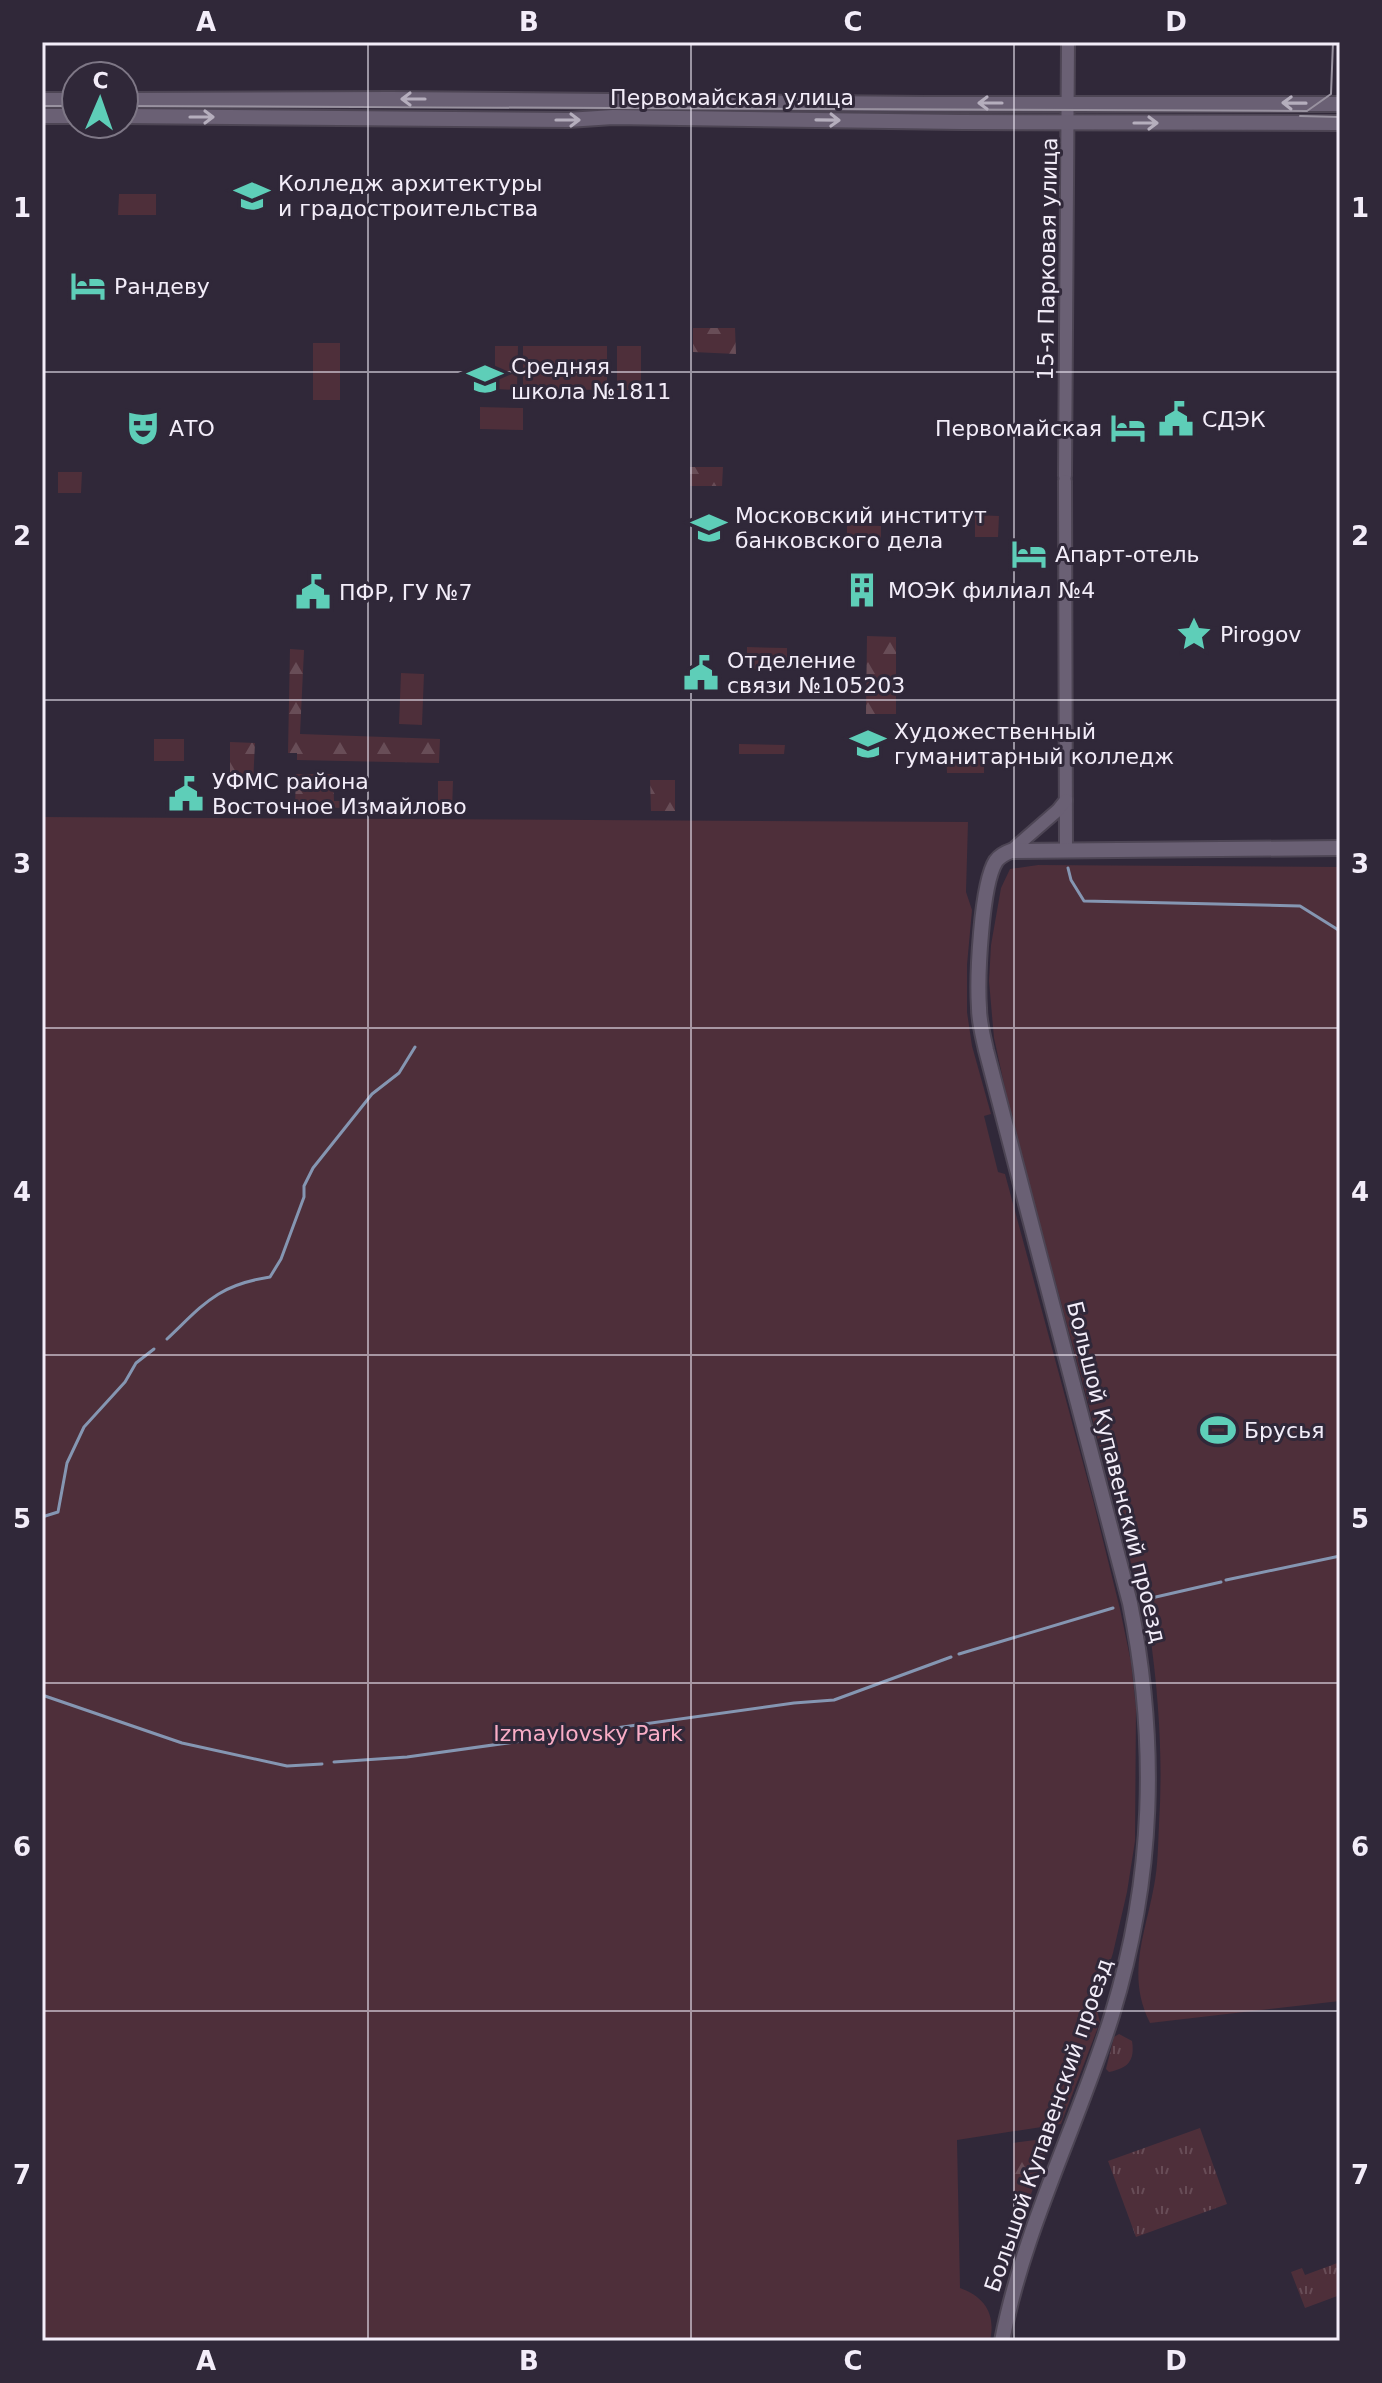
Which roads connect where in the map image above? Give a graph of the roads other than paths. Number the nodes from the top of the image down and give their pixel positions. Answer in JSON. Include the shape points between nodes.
{"nodes":[{"id":1,"x":1068,"y":42,"type":"edge"},
{"id":2,"x":140,"y":100,"type":"edge"},
{"id":3,"x":1068,"y":103,"type":"junction"},
{"id":4,"x":1340,"y":104,"type":"edge"},
{"id":5,"x":140,"y":116,"type":"edge"},
{"id":6,"x":1068,"y":123,"type":"junction"},
{"id":7,"x":1340,"y":123,"type":"edge"},
{"id":8,"x":1066,"y":800,"type":"junction"},
{"id":9,"x":1340,"y":848,"type":"edge"},
{"id":10,"x":1066,"y":849,"type":"junction"},
{"id":11,"x":1011,"y":851,"type":"junction"},
{"id":12,"x":1002,"y":2341,"type":"edge"}],
"edges":[{"from":1,"to":3,"type":"street","name":"15-я Парковая улица"},
{"from":3,"to":2,"type":"main road","name":"Первомайская улица","one_way":true},
{"from":4,"to":3,"type":"main road","name":"Первомайская улица","one_way":true},
{"from":3,"to":6,"type":"street","name":"15-я Парковая улица"},
{"from":5,"to":6,"type":"main road","name":"Первомайская улица","one_way":true},
{"from":6,"to":7,"type":"main road","name":"Первомайская улица","one_way":true},
{"from":6,"to":8,"type":"street","name":"15-я Парковая улица"},
{"from":8,"to":10,"type":"street","name":"15-я Парковая улица"},
{"from":8,"to":11,"type":"street"},
{"from":9,"to":10,"type":"main road"},
{"from":10,"to":11,"type":"main road"},
{"from":11,"to":12,"type":"main road","name":"Большой Купавенский проезд","via":[[995,863],[986,901],[979,1010],[997,1097],[1130,1603],[1141,1655],[1148,1759],[1147,1839],[1128,1957],[1112,2017],[1038,2212]]}]}
